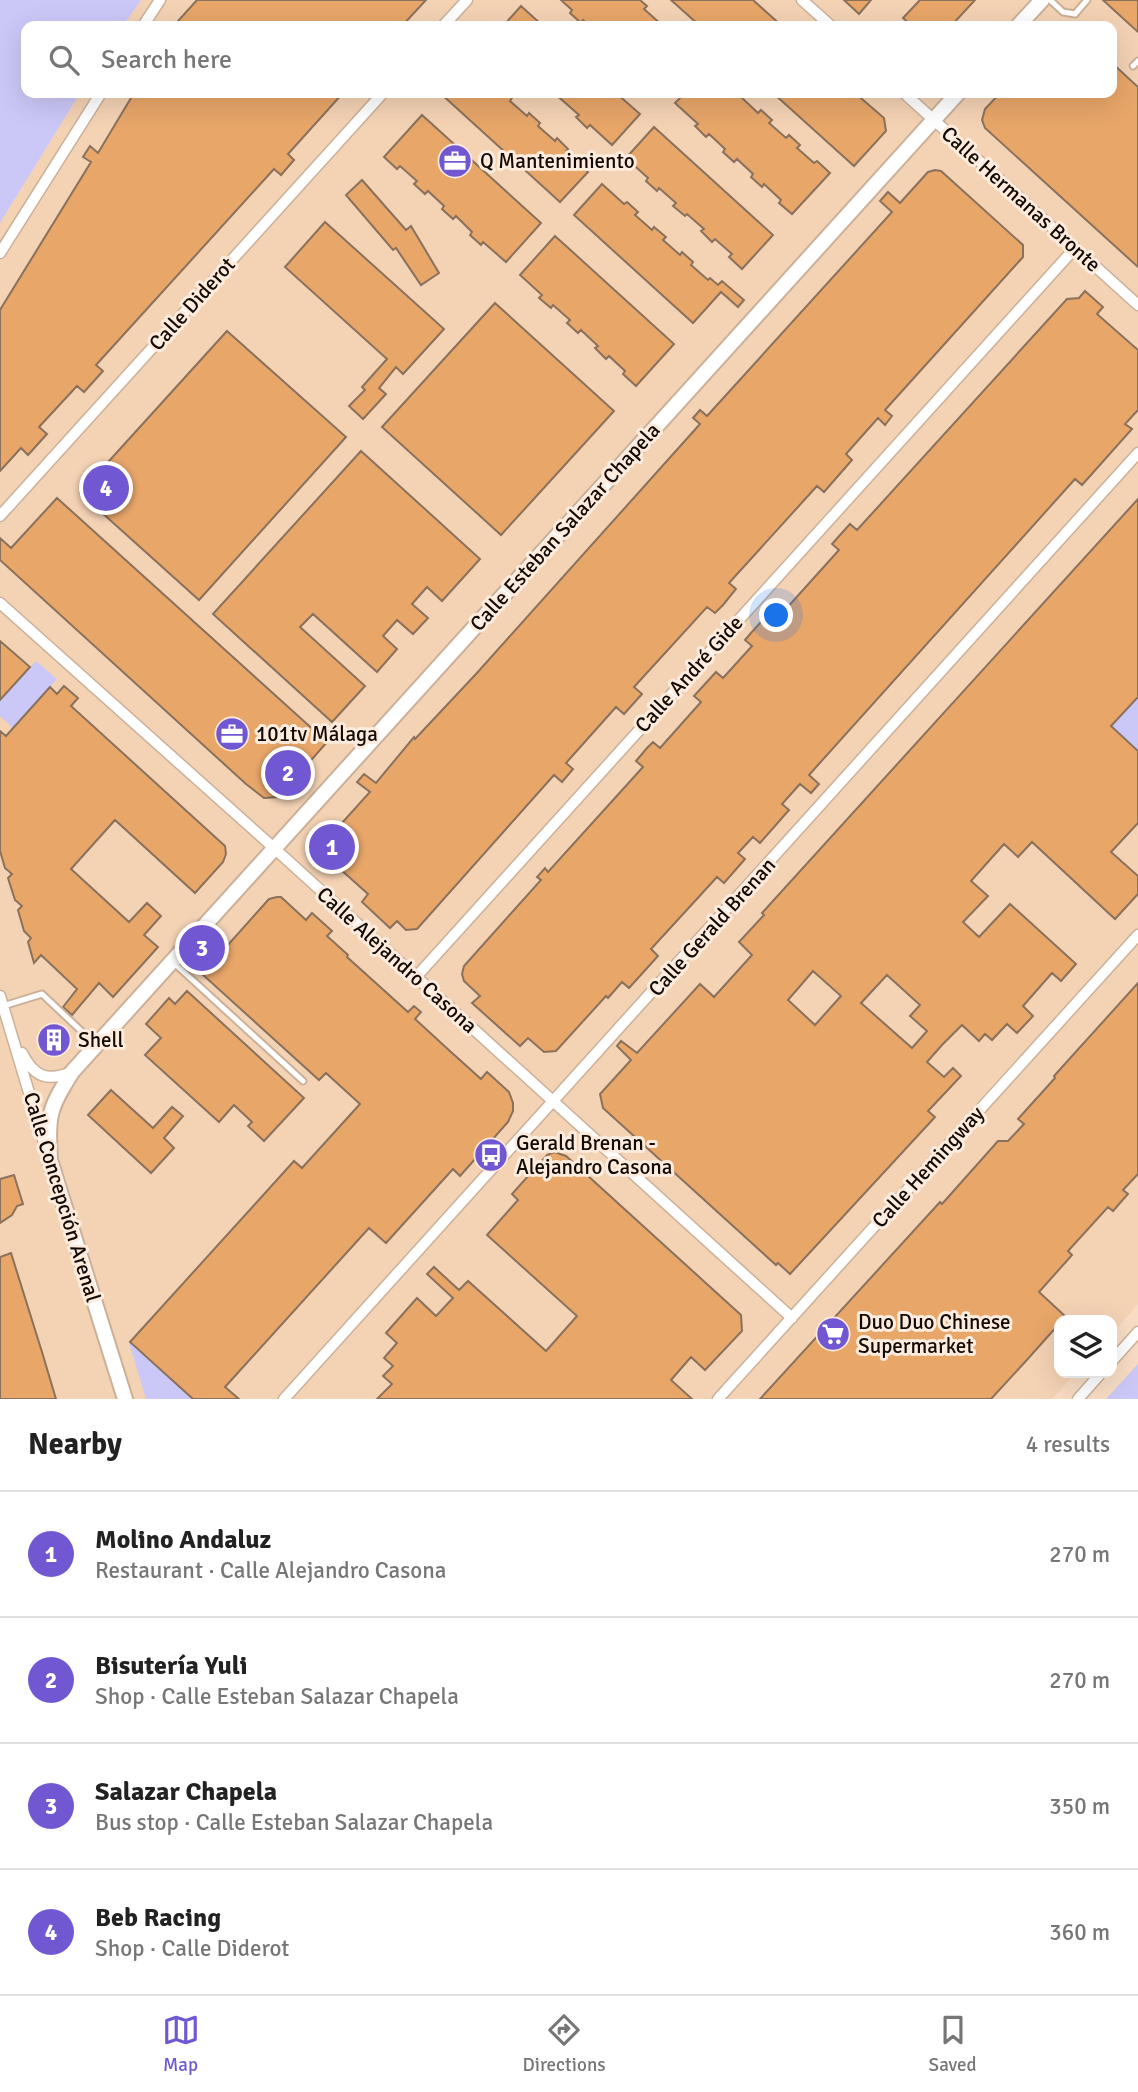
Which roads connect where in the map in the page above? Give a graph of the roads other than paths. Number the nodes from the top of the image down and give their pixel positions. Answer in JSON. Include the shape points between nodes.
{"nodes":[{"id":1,"x":160,"y":0,"type":"edge"},
{"id":2,"x":467,"y":0,"type":"edge"},
{"id":3,"x":802,"y":0,"type":"edge"},
{"id":4,"x":1042,"y":0,"type":"edge"},
{"id":5,"x":1050,"y":0,"type":"edge"},
{"id":6,"x":1087,"y":0,"type":"edge"},
{"id":7,"x":147,"y":21,"type":"edge"},
{"id":8,"x":448,"y":21,"type":"edge"},
{"id":9,"x":825,"y":21,"type":"edge"},
{"id":10,"x":1023,"y":21,"type":"edge"},
{"id":11,"x":99,"y":98,"type":"edge"},
{"id":12,"x":378,"y":98,"type":"edge"},
{"id":13,"x":910,"y":98,"type":"edge"},
{"id":14,"x":954,"y":98,"type":"edge"},
{"id":15,"x":934,"y":120,"type":"junction"},
{"id":16,"x":1074,"y":248,"type":"junction"},
{"id":17,"x":0,"y":253,"type":"edge"},
{"id":18,"x":1138,"y":305,"type":"edge"},
{"id":19,"x":1138,"y":453,"type":"edge"},
{"id":20,"x":0,"y":516,"type":"edge"},
{"id":21,"x":0,"y":603,"type":"edge"},
{"id":22,"x":274,"y":848,"type":"junction"},
{"id":23,"x":1138,"y":935,"type":"edge"},
{"id":24,"x":172,"y":961,"type":"junction"},
{"id":25,"x":416,"y":977,"type":"junction"},
{"id":26,"x":2,"y":1001,"type":"edge"},
{"id":27,"x":12,"y":1034,"type":"junction"},
{"id":28,"x":96,"y":1045,"type":"junction"},
{"id":29,"x":72,"y":1072,"type":"junction"},
{"id":30,"x":303,"y":1081,"type":"dead end"},
{"id":31,"x":553,"y":1103,"type":"junction"},
{"id":32,"x":50,"y":1160,"type":"junction"},
{"id":33,"x":792,"y":1318,"type":"junction"},
{"id":34,"x":1138,"y":1332,"type":"edge"},
{"id":35,"x":1117,"y":1355,"type":"edge"},
{"id":36,"x":1097,"y":1378,"type":"edge"},
{"id":37,"x":125,"y":1399,"type":"edge"},
{"id":38,"x":284,"y":1399,"type":"edge"},
{"id":39,"x":718,"y":1399,"type":"edge"},
{"id":40,"x":1078,"y":1399,"type":"edge"}],
"edges":[{"from":1,"to":7,"type":"street"},
{"from":2,"to":8,"type":"street"},
{"from":3,"to":9,"type":"street"},
{"from":4,"to":10,"type":"street"},
{"from":5,"to":6,"type":"lane","via":[[1063,12],[1075,14]]},
{"from":11,"to":17,"type":"street"},
{"from":12,"to":20,"type":"street","name":"Calle Diderot"},
{"from":13,"to":15,"type":"street","name":"Calle Hermanas Bronte"},
{"from":14,"to":15,"type":"street","name":"Calle Esteban Salazar Chapela"},
{"from":15,"to":16,"type":"street","name":"Calle Hermanas Bronte"},
{"from":15,"to":22,"type":"street","name":"Calle Esteban Salazar Chapela"},
{"from":16,"to":18,"type":"street","name":"Calle Hermanas Bronte"},
{"from":16,"to":25,"type":"street","name":"Calle André Gide"},
{"from":19,"to":31,"type":"street","name":"Calle Gerald Brenan"},
{"from":21,"to":22,"type":"street","name":"Calle Alejandro Casona"},
{"from":22,"to":24,"type":"street","name":"Calle Esteban Salazar Chapela"},
{"from":22,"to":25,"type":"street","name":"Calle Alejandro Casona"},
{"from":23,"to":33,"type":"street","name":"Calle Hemingway"},
{"from":24,"to":28,"type":"street","name":"Calle Esteban Salazar Chapela"},
{"from":24,"to":30,"type":"lane"},
{"from":25,"to":31,"type":"street","name":"Calle Alejandro Casona"},
{"from":26,"to":27,"type":"street","name":"Calle Concepción Arenal"},
{"from":26,"to":28,"type":"lane","via":[[42,994]]},
{"from":27,"to":29,"type":"street","via":[[29,1067],[43,1076],[57,1078]]},
{"from":27,"to":32,"type":"street","name":"Calle Concepción Arenal"},
{"from":28,"to":29,"type":"street","name":"Calle Esteban Salazar Chapela"},
{"from":29,"to":32,"type":"street","name":"Calle Esteban Salazar Chapela","via":[[53,1104],[47,1125]]},
{"from":31,"to":33,"type":"street","name":"Calle Alejandro Casona"},
{"from":31,"to":38,"type":"street","name":"Calle Gerald Brenan"},
{"from":32,"to":37,"type":"street","name":"Calle Concepción Arenal"},
{"from":33,"to":39,"type":"street","name":"Calle Hemingway"},
{"from":34,"to":35,"type":"street"},
{"from":36,"to":40,"type":"street"}]}
